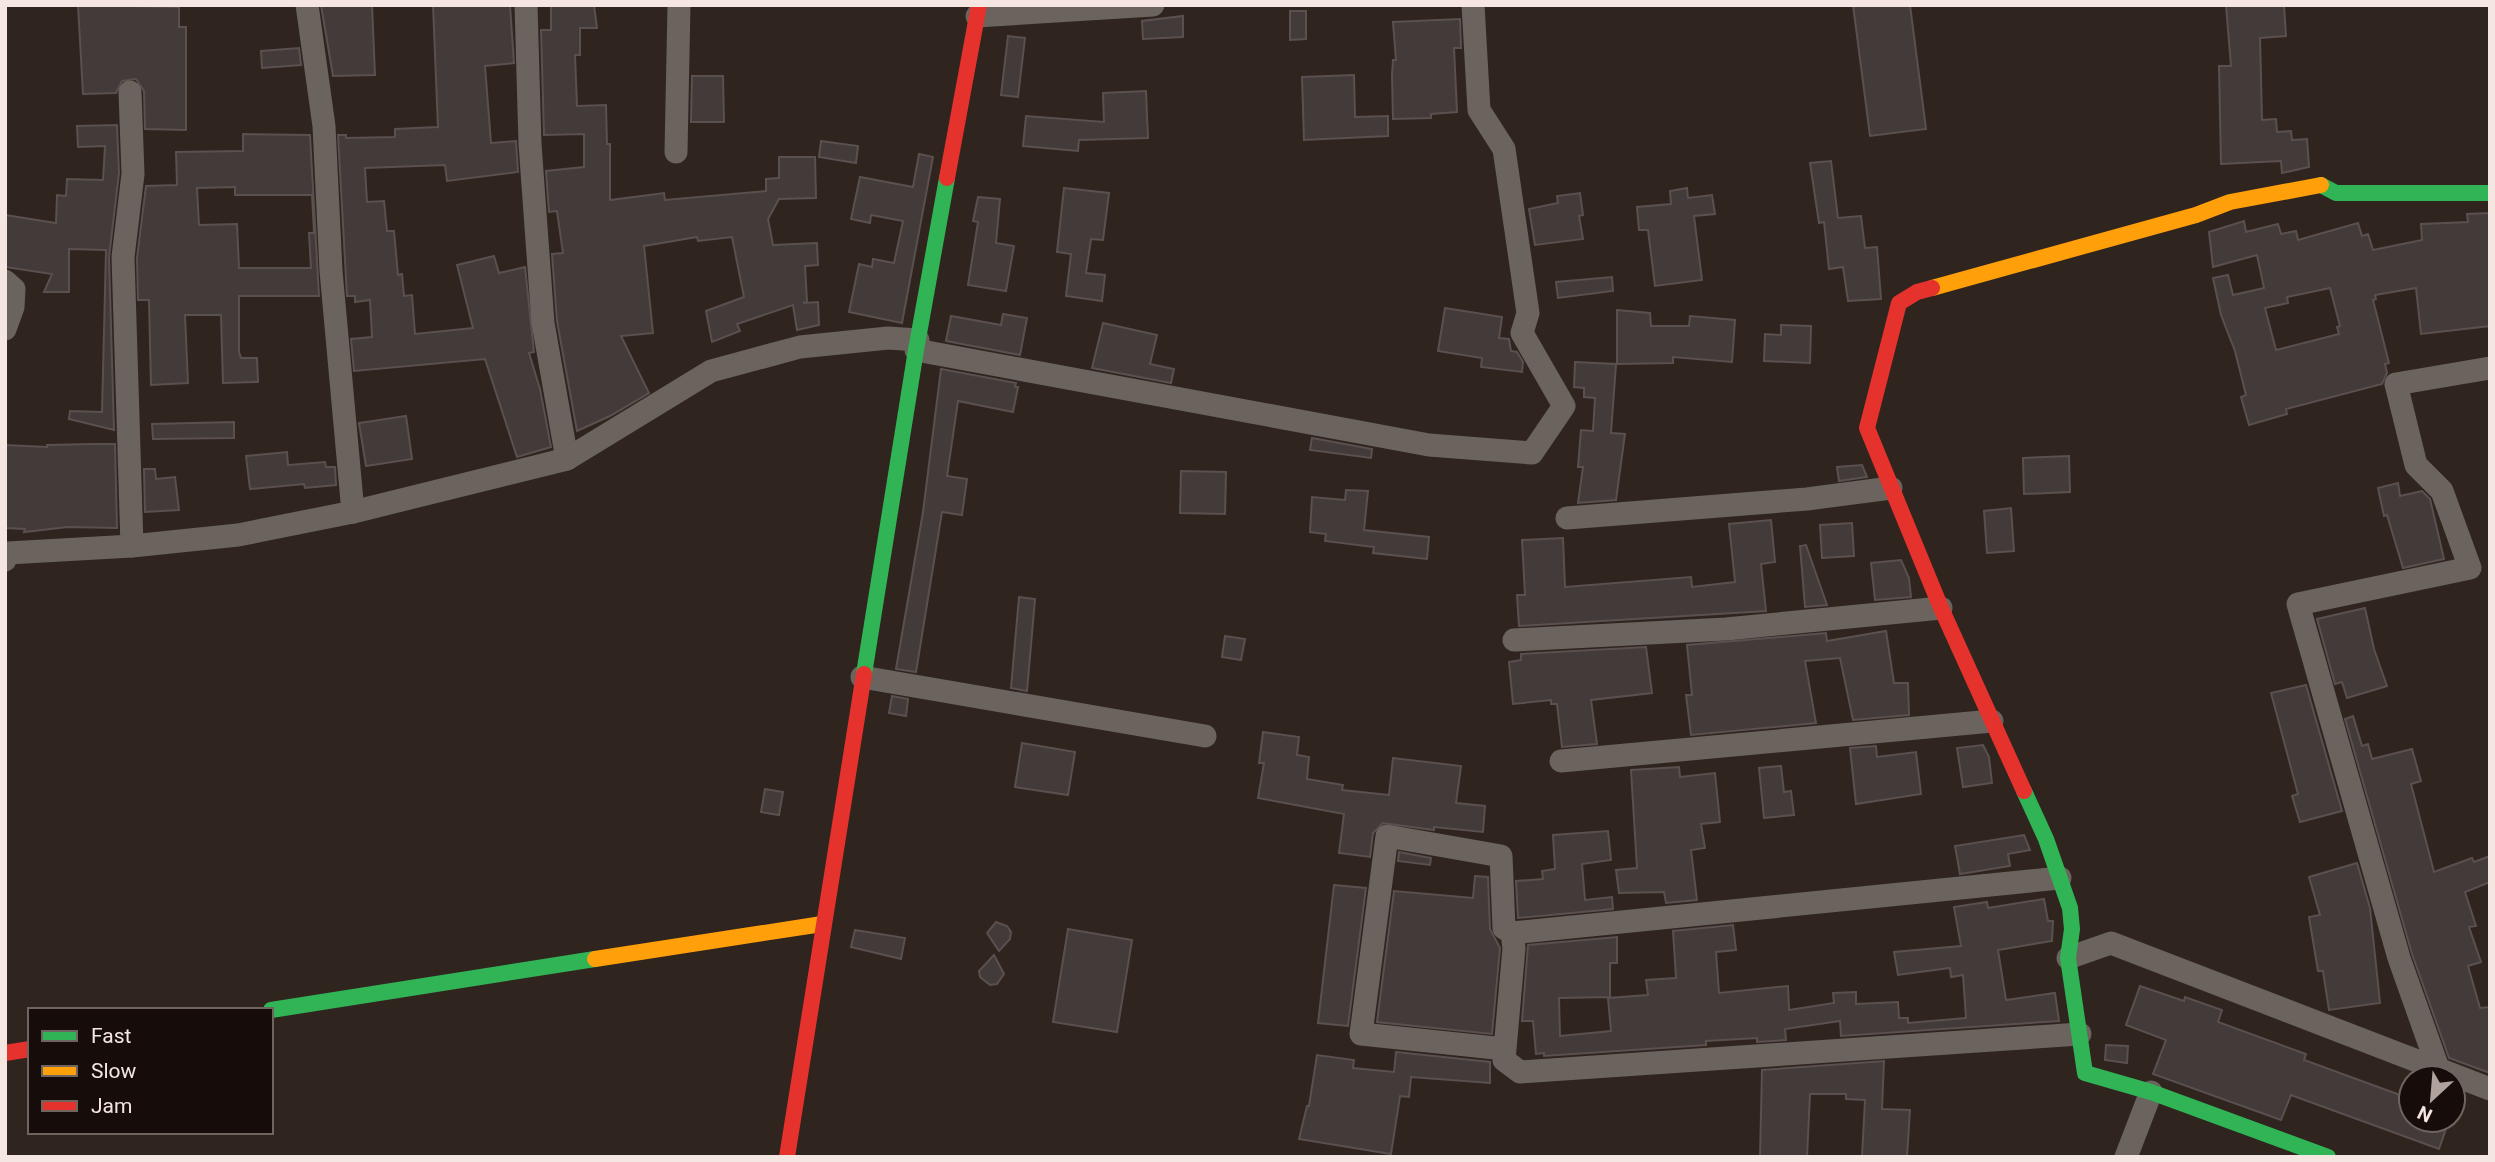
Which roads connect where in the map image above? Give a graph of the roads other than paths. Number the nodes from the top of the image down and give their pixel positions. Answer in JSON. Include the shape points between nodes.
{"nodes":[{"id":1,"x":307,"y":5,"type":"edge"},
{"id":2,"x":526,"y":5,"type":"edge"},
{"id":3,"x":679,"y":5,"type":"edge"},
{"id":4,"x":1153,"y":5,"type":"edge"},
{"id":5,"x":1473,"y":5,"type":"edge"},
{"id":6,"x":978,"y":11,"type":"edge"},
{"id":7,"x":130,"y":92,"type":"dead end"},
{"id":8,"x":677,"y":152,"type":"dead end"},
{"id":9,"x":2490,"y":193,"type":"edge"},
{"id":10,"x":5,"y":281,"type":"edge"},
{"id":11,"x":5,"y":329,"type":"edge"},
{"id":12,"x":917,"y":345,"type":"junction"},
{"id":13,"x":2490,"y":369,"type":"edge"},
{"id":14,"x":567,"y":459,"type":"junction"},
{"id":15,"x":1891,"y":488,"type":"junction"},
{"id":16,"x":353,"y":512,"type":"junction"},
{"id":17,"x":1567,"y":519,"type":"dead end"},
{"id":18,"x":132,"y":546,"type":"junction"},
{"id":19,"x":6,"y":555,"type":"edge"},
{"id":20,"x":1941,"y":608,"type":"junction"},
{"id":21,"x":1514,"y":640,"type":"dead end"},
{"id":22,"x":862,"y":677,"type":"junction"},
{"id":23,"x":1992,"y":721,"type":"junction"},
{"id":24,"x":1205,"y":736,"type":"dead end"},
{"id":25,"x":1561,"y":761,"type":"dead end"},
{"id":26,"x":2060,"y":878,"type":"junction"},
{"id":27,"x":822,"y":925,"type":"junction"},
{"id":28,"x":1512,"y":933,"type":"junction"},
{"id":29,"x":2068,"y":958,"type":"junction"},
{"id":30,"x":273,"y":1010,"type":"edge"},
{"id":31,"x":2080,"y":1034,"type":"junction"},
{"id":32,"x":28,"y":1049,"type":"edge"},
{"id":33,"x":1505,"y":1049,"type":"junction"},
{"id":34,"x":5,"y":1053,"type":"edge"},
{"id":35,"x":2428,"y":1064,"type":"edge"},
{"id":36,"x":2437,"y":1064,"type":"edge"},
{"id":37,"x":2467,"y":1080,"type":"edge"},
{"id":38,"x":2490,"y":1089,"type":"edge"},
{"id":39,"x":2151,"y":1092,"type":"junction"},
{"id":40,"x":787,"y":1157,"type":"edge"},
{"id":41,"x":2126,"y":1157,"type":"edge"},
{"id":42,"x":2328,"y":1157,"type":"edge"}],
"edges":[{"from":1,"to":16,"type":"street","via":[[324,126],[331,271]]},
{"from":2,"to":14,"type":"street","via":[[543,323]]},
{"from":3,"to":8,"type":"street"},
{"from":4,"to":6,"type":"street"},
{"from":5,"to":12,"type":"street","via":[[1479,110],[1504,149],[1528,313],[1522,333],[1564,406],[1532,453],[1429,445]]},
{"from":6,"to":12,"type":"street"},
{"from":7,"to":18,"type":"street","via":[[134,174],[123,257]]},
{"from":9,"to":15,"type":"street","via":[[2336,193],[2318,184],[2230,202],[1917,292],[1899,303],[1867,428]]},
{"from":10,"to":11,"type":"street","via":[[14,289]]},
{"from":12,"to":14,"type":"street","via":[[888,338],[800,347],[711,371]]},
{"from":12,"to":22,"type":"street"},
{"from":13,"to":36,"type":"street","via":[[2396,384],[2416,465],[2442,491],[2469,568],[2298,604],[2399,958]]},
{"from":14,"to":16,"type":"street"},
{"from":15,"to":17,"type":"street"},
{"from":15,"to":20,"type":"street"},
{"from":16,"to":18,"type":"street","via":[[238,535]]},
{"from":18,"to":19,"type":"street"},
{"from":20,"to":21,"type":"street","via":[[1726,629]]},
{"from":20,"to":23,"type":"street"},
{"from":22,"to":24,"type":"street"},
{"from":22,"to":27,"type":"street"},
{"from":23,"to":25,"type":"street"},
{"from":23,"to":26,"type":"street"},
{"from":26,"to":28,"type":"street"},
{"from":26,"to":29,"type":"street","via":[[2070,908]]},
{"from":27,"to":30,"type":"street"},
{"from":27,"to":40,"type":"street"},
{"from":28,"to":33,"type":"street"},
{"from":28,"to":33,"type":"street","via":[[1504,928],[1501,856],[1387,836],[1361,1034]]},
{"from":29,"to":31,"type":"street"},
{"from":29,"to":35,"type":"street","via":[[2111,943]]},
{"from":31,"to":33,"type":"street","via":[[1520,1072],[1504,1060]]},
{"from":31,"to":39,"type":"street","via":[[2085,1073]]},
{"from":32,"to":34,"type":"street"},
{"from":37,"to":38,"type":"street"},
{"from":39,"to":41,"type":"street"},
{"from":39,"to":42,"type":"street"}]}
